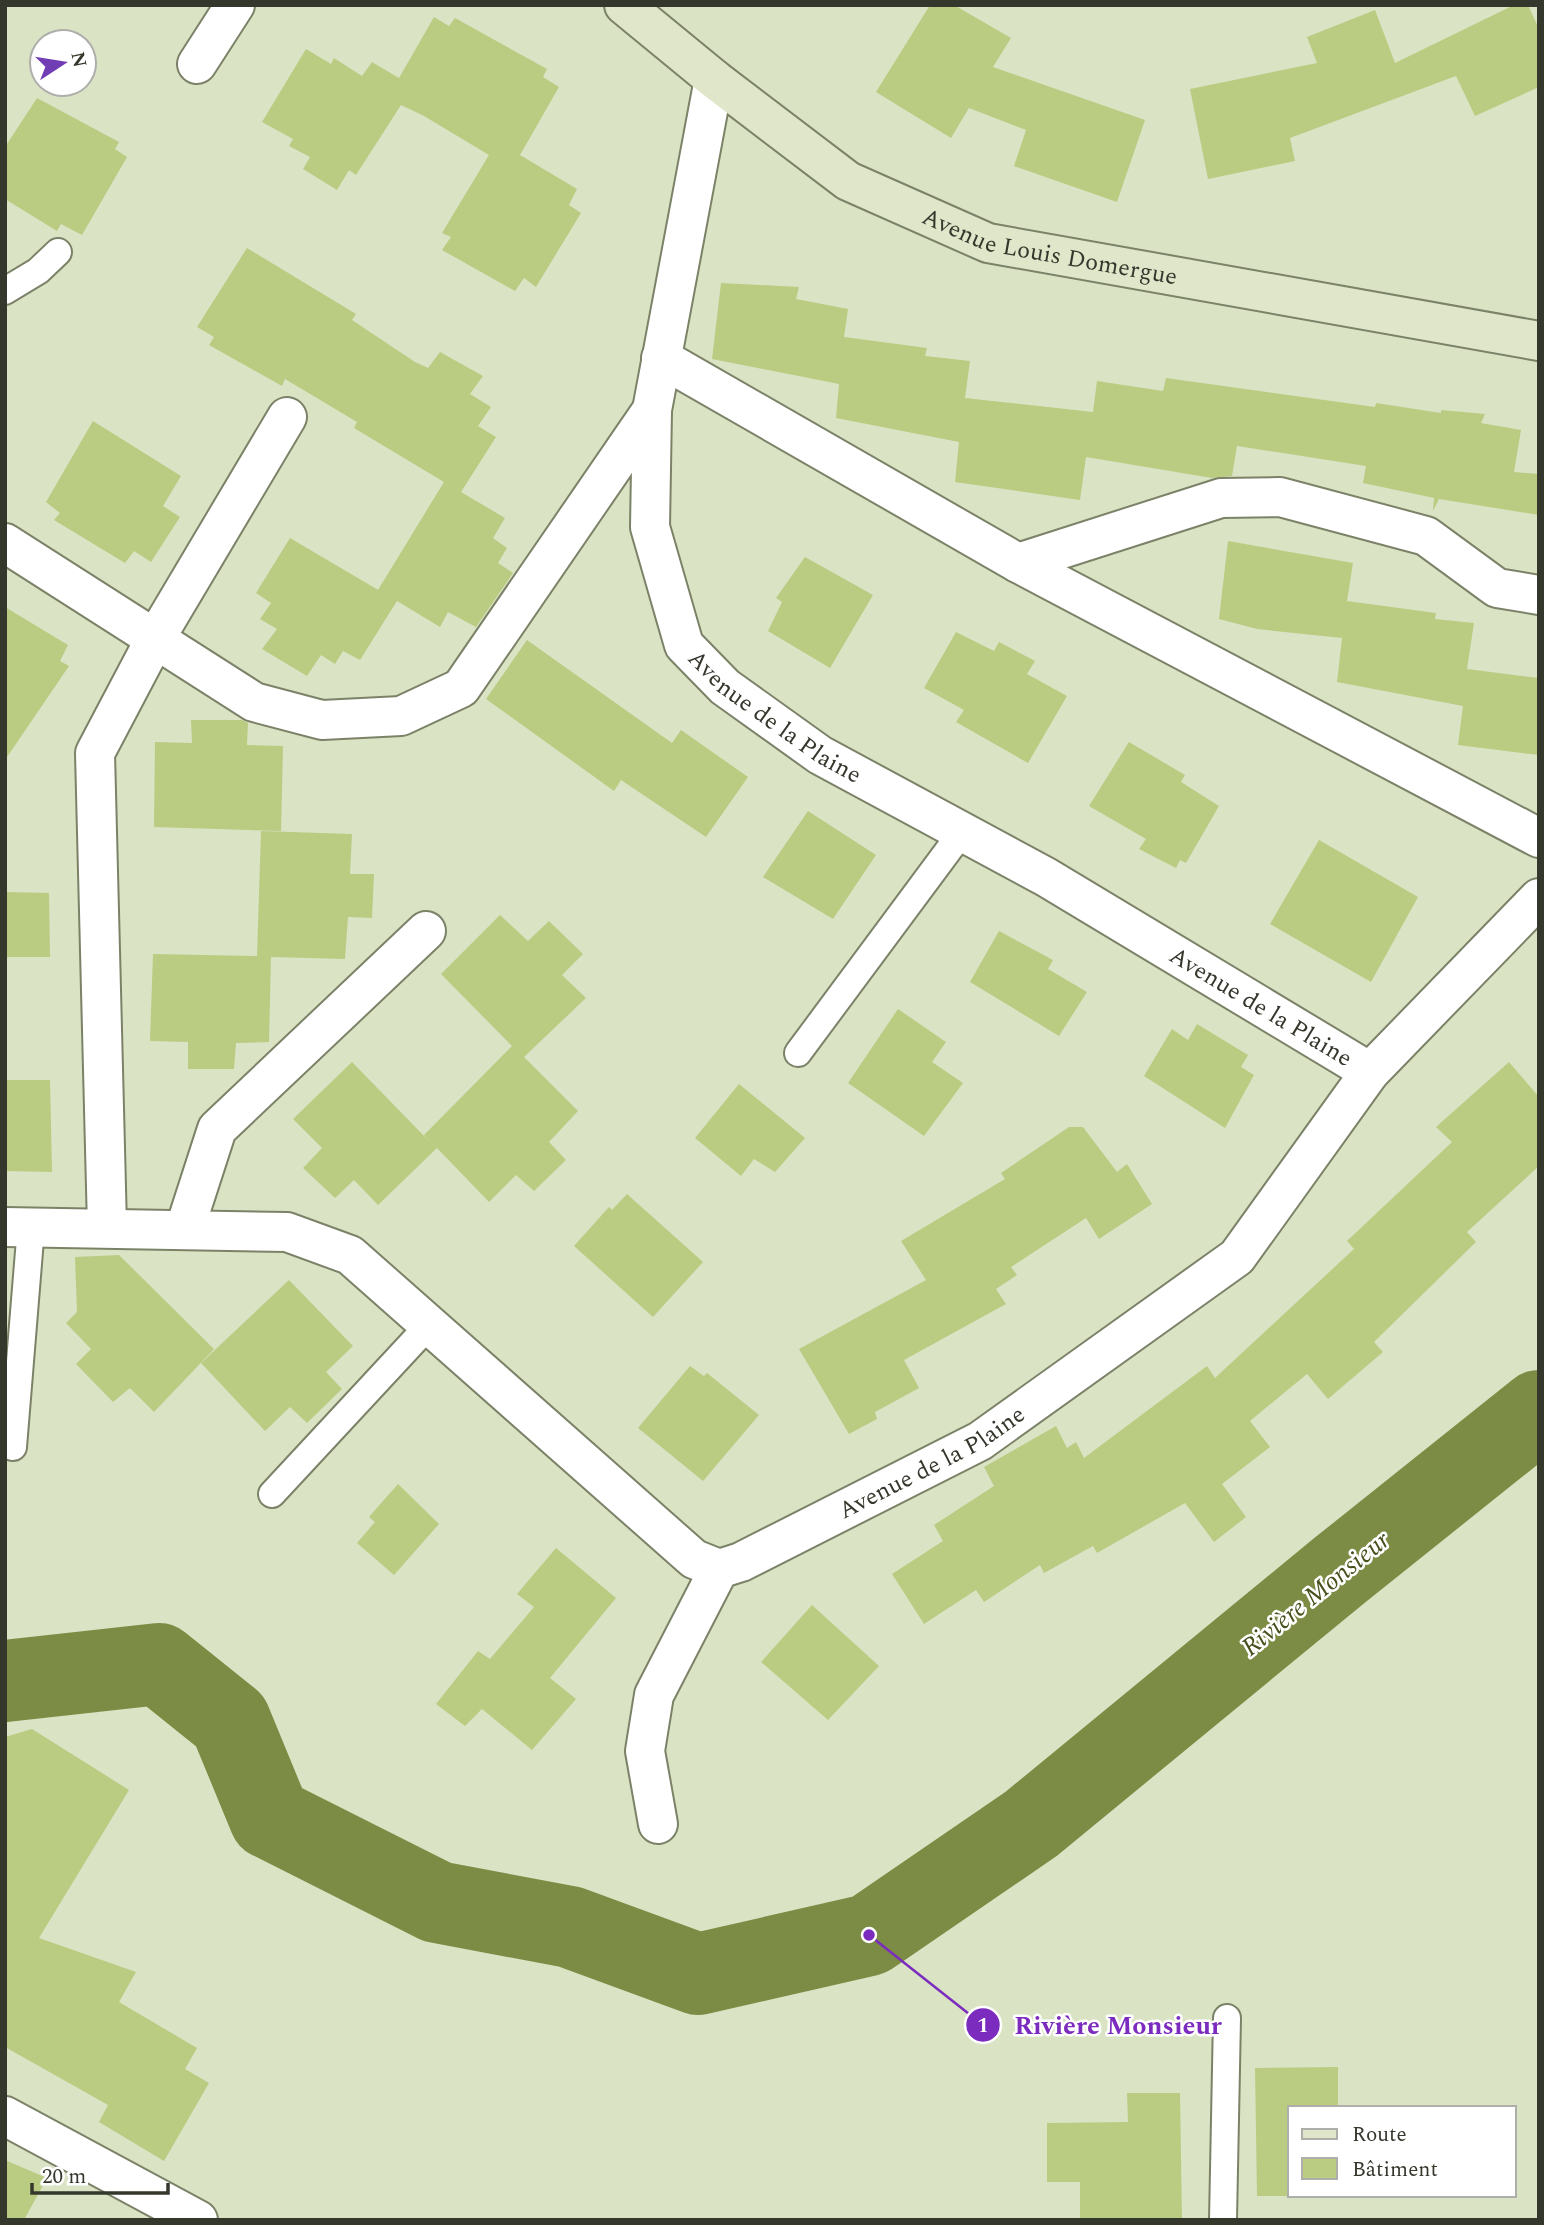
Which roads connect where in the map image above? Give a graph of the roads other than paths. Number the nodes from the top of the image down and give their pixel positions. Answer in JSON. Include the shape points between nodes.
{"nodes":[{"id":1,"x":234,"y":5,"type":"edge"},
{"id":2,"x":624,"y":5,"type":"edge"},
{"id":3,"x":197,"y":64,"type":"dead end"},
{"id":4,"x":714,"y":79,"type":"junction"},
{"id":5,"x":58,"y":252,"type":"dead end"},
{"id":6,"x":5,"y":291,"type":"edge"},
{"id":7,"x":1539,"y":341,"type":"edge"},
{"id":8,"x":661,"y":358,"type":"junction"},
{"id":9,"x":652,"y":410,"type":"junction"},
{"id":10,"x":287,"y":417,"type":"dead end"},
{"id":11,"x":5,"y":543,"type":"edge"},
{"id":12,"x":1018,"y":564,"type":"junction"},
{"id":13,"x":1539,"y":595,"type":"edge"},
{"id":14,"x":155,"y":639,"type":"junction"},
{"id":15,"x":962,"y":832,"type":"junction"},
{"id":16,"x":1539,"y":838,"type":"edge"},
{"id":17,"x":1539,"y":898,"type":"edge"},
{"id":18,"x":426,"y":932,"type":"dead end"},
{"id":19,"x":798,"y":1053,"type":"dead end"},
{"id":20,"x":1370,"y":1072,"type":"junction"},
{"id":21,"x":18,"y":1227,"type":"edge"},
{"id":22,"x":107,"y":1227,"type":"junction"},
{"id":23,"x":185,"y":1228,"type":"junction"},
{"id":24,"x":429,"y":1325,"type":"junction"},
{"id":25,"x":13,"y":1447,"type":"dead end"},
{"id":26,"x":272,"y":1494,"type":"dead end"},
{"id":27,"x":719,"y":1569,"type":"junction"},
{"id":28,"x":658,"y":1824,"type":"dead end"},
{"id":29,"x":1227,"y":2018,"type":"dead end"},
{"id":30,"x":5,"y":2116,"type":"edge"},
{"id":31,"x":198,"y":2220,"type":"edge"},
{"id":32,"x":1223,"y":2220,"type":"edge"}],
"edges":[{"from":1,"to":3,"type":"street"},
{"from":2,"to":4,"type":"main road","name":"Avenue Louis Domergue"},
{"from":4,"to":7,"type":"main road","name":"Avenue Louis Domergue","via":[[848,181],[988,243]]},
{"from":4,"to":8,"type":"street","name":"Avenue de la Plaine"},
{"from":5,"to":6,"type":"lane"},
{"from":8,"to":9,"type":"street","name":"Avenue de la Plaine"},
{"from":8,"to":12,"type":"street"},
{"from":9,"to":14,"type":"street","via":[[461,688],[401,716],[322,720],[254,702]]},
{"from":9,"to":15,"type":"street","name":"Avenue de la Plaine","via":[[650,527],[684,645],[725,687],[820,755]]},
{"from":10,"to":14,"type":"street"},
{"from":11,"to":14,"type":"street"},
{"from":12,"to":13,"type":"street","via":[[1221,498],[1280,497],[1426,536],[1497,588]]},
{"from":12,"to":16,"type":"street"},
{"from":14,"to":22,"type":"street","via":[[94,753]]},
{"from":15,"to":19,"type":"lane"},
{"from":15,"to":20,"type":"street","name":"Avenue de la Plaine","via":[[1046,877]]},
{"from":17,"to":20,"type":"street","name":"Avenue de la Plaine"},
{"from":18,"to":23,"type":"street","via":[[217,1129]]},
{"from":20,"to":27,"type":"street","name":"Avenue de la Plaine","via":[[1237,1257],[980,1441]]},
{"from":21,"to":22,"type":"street"},
{"from":21,"to":25,"type":"lane"},
{"from":22,"to":23,"type":"street"},
{"from":23,"to":24,"type":"street","via":[[288,1232],[319,1242],[350,1255]]},
{"from":24,"to":26,"type":"lane"},
{"from":24,"to":27,"type":"street","via":[[694,1559]]},
{"from":27,"to":28,"type":"street","via":[[654,1695],[645,1751]]},
{"from":29,"to":32,"type":"lane"},
{"from":30,"to":31,"type":"street"}]}
